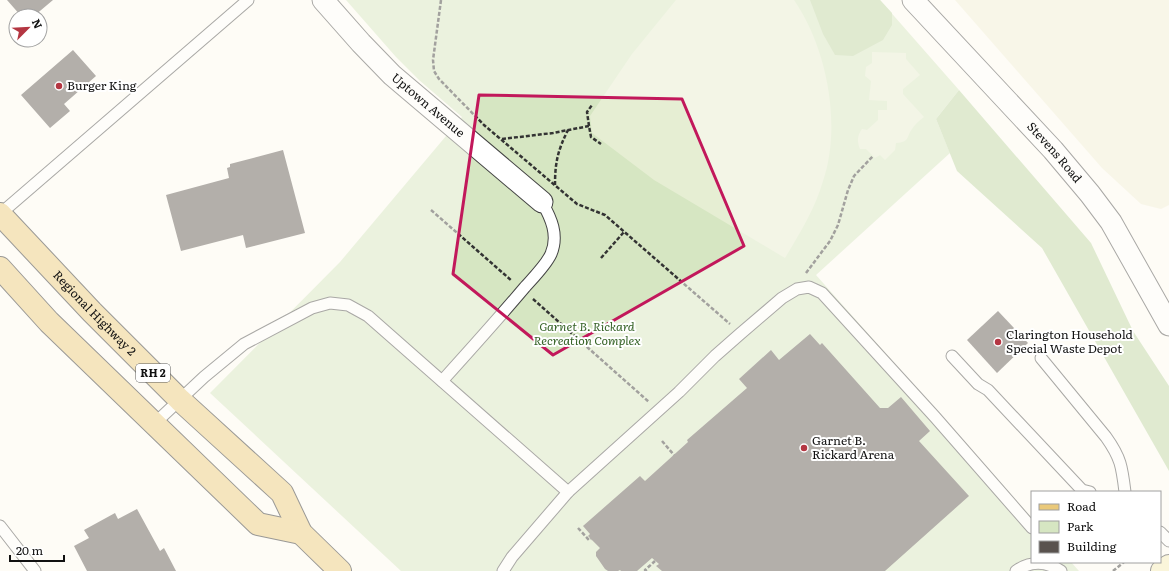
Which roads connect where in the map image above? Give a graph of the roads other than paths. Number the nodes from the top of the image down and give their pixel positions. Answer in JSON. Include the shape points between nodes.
{"nodes":[{"id":1,"x":248,"y":0,"type":"edge"},
{"id":2,"x":323,"y":0,"type":"edge"},
{"id":3,"x":913,"y":0,"type":"edge"},
{"id":4,"x":542,"y":202,"type":"joint"},
{"id":5,"x":0,"y":214,"type":"edge"},
{"id":6,"x":0,"y":268,"type":"edge"},
{"id":7,"x":1169,"y":325,"type":"edge"},
{"id":8,"x":952,"y":356,"type":"dead end"},
{"id":9,"x":1041,"y":358,"type":"dead end"},
{"id":10,"x":442,"y":381,"type":"junction"},
{"id":11,"x":180,"y":400,"type":"junction"},
{"id":12,"x":154,"y":424,"type":"junction"},
{"id":13,"x":1086,"y":491,"type":"edge"},
{"id":14,"x":1125,"y":491,"type":"edge"},
{"id":15,"x":568,"y":492,"type":"junction"},
{"id":16,"x":0,"y":526,"type":"edge"},
{"id":17,"x":1031,"y":527,"type":"edge"},
{"id":18,"x":301,"y":533,"type":"junction"},
{"id":19,"x":1161,"y":533,"type":"edge"},
{"id":20,"x":1169,"y":541,"type":"edge"},
{"id":21,"x":1055,"y":566,"type":"edge"},
{"id":22,"x":1169,"y":566,"type":"edge"},
{"id":23,"x":35,"y":571,"type":"edge"},
{"id":24,"x":340,"y":571,"type":"edge"},
{"id":25,"x":503,"y":571,"type":"edge"},
{"id":26,"x":1016,"y":571,"type":"edge"},
{"id":27,"x":1162,"y":571,"type":"edge"}],
"edges":[{"from":1,"to":5,"type":"lane"},
{"from":2,"to":4,"type":"street","name":"Uptown Avenue","via":[[392,75]]},
{"from":3,"to":7,"type":"street","name":"Stevens Road","via":[[1053,150],[1090,194],[1111,222]]},
{"from":4,"to":10,"type":"lane","via":[[554,227],[551,254],[540,270]]},
{"from":5,"to":11,"type":"main road","name":"Regional Highway 2","number":"RH 2","via":[[92,312]]},
{"from":6,"to":12,"type":"main road","number":"RH 2","via":[[49,322]]},
{"from":8,"to":13,"type":"lane","via":[[978,384],[988,390],[1082,490]]},
{"from":9,"to":14,"type":"lane","via":[[1116,450]]},
{"from":10,"to":11,"type":"lane","via":[[368,316],[348,305],[330,303],[312,308],[244,344],[204,376]]},
{"from":10,"to":15,"type":"lane"},
{"from":11,"to":12,"type":"lane"},
{"from":11,"to":18,"type":"main road","name":"Regional Highway 2","number":"RH 2","via":[[282,493]]},
{"from":12,"to":18,"type":"main road","number":"RH 2","via":[[258,524]]},
{"from":15,"to":17,"type":"lane","via":[[782,298],[797,289],[809,287],[822,293]]},
{"from":15,"to":25,"type":"lane"},
{"from":16,"to":23,"type":"lane"},
{"from":18,"to":24,"type":"main road","name":"Regional Highway 2","number":"RH 2"},
{"from":19,"to":20,"type":"lane"},
{"from":21,"to":26,"type":"lane","via":[[1035,563],[1022,566]]},
{"from":22,"to":27,"type":"main road"}]}
